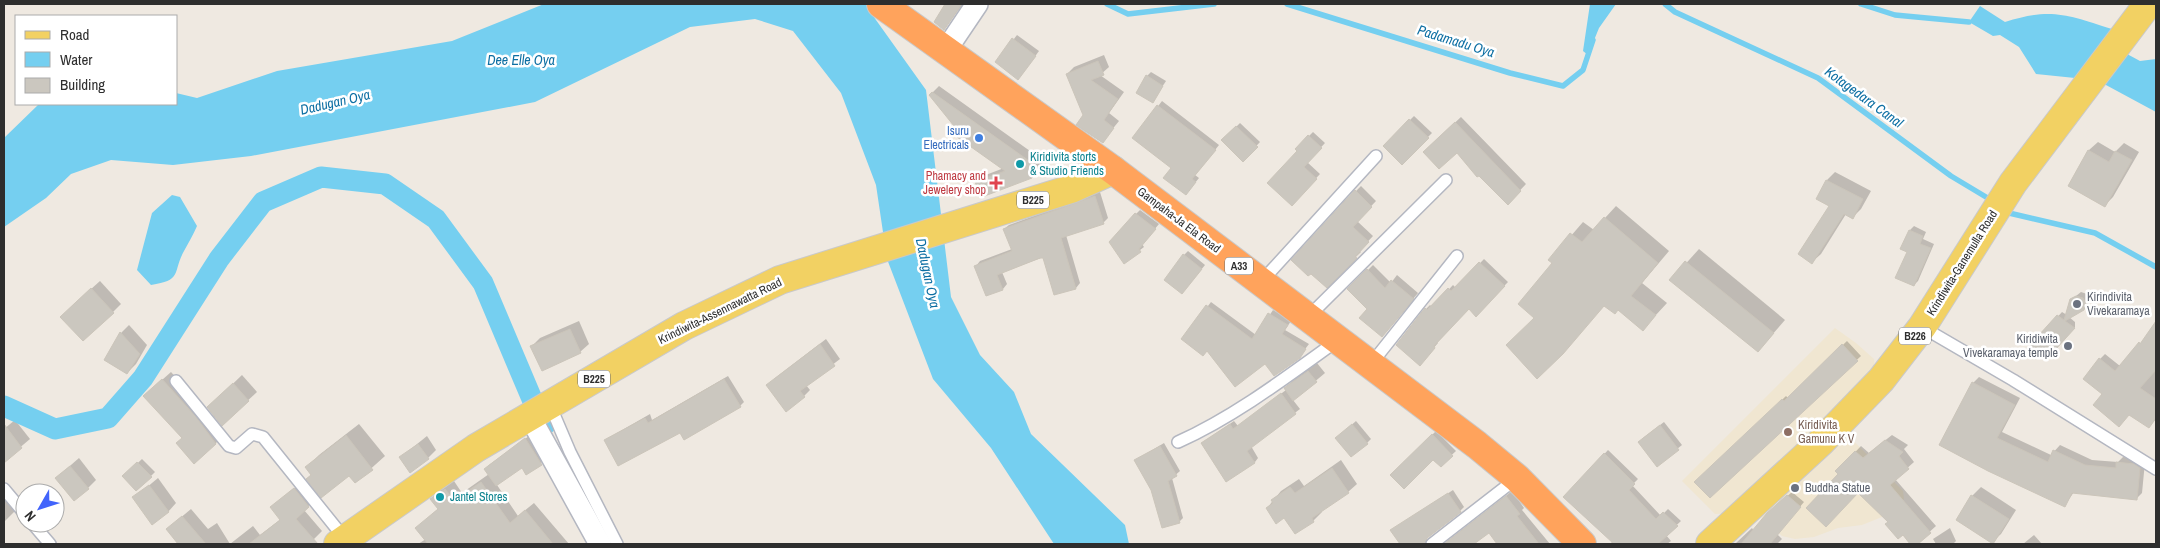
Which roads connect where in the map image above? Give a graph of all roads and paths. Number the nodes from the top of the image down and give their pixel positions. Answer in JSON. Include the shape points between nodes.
{"nodes":[{"id":1,"x":882,"y":4,"type":"edge"},
{"id":2,"x":977,"y":4,"type":"edge"},
{"id":3,"x":2148,"y":4,"type":"edge"},
{"id":4,"x":946,"y":50,"type":"junction"},
{"id":5,"x":1376,"y":156,"type":"dead end"},
{"id":6,"x":1113,"y":170,"type":"junction"},
{"id":7,"x":1446,"y":180,"type":"dead end"},
{"id":8,"x":1457,"y":256,"type":"dead end"},
{"id":9,"x":1261,"y":282,"type":"junction"},
{"id":10,"x":1308,"y":317,"type":"junction"},
{"id":11,"x":1922,"y":327,"type":"junction"},
{"id":12,"x":1338,"y":340,"type":"junction"},
{"id":13,"x":1371,"y":364,"type":"junction"},
{"id":14,"x":176,"y":381,"type":"dead end"},
{"id":15,"x":540,"y":411,"type":"junction"},
{"id":16,"x":1178,"y":442,"type":"dead end"},
{"id":17,"x":2156,"y":469,"type":"edge"},
{"id":18,"x":1517,"y":478,"type":"junction"},
{"id":19,"x":4,"y":489,"type":"edge"},
{"id":20,"x":15,"y":502,"type":"edge"},
{"id":21,"x":41,"y":533,"type":"edge"},
{"id":22,"x":344,"y":543,"type":"edge"},
{"id":23,"x":50,"y":544,"type":"edge"},
{"id":24,"x":600,"y":544,"type":"edge"},
{"id":25,"x":616,"y":544,"type":"edge"},
{"id":26,"x":1432,"y":544,"type":"edge"},
{"id":27,"x":1582,"y":544,"type":"edge"},
{"id":28,"x":1710,"y":544,"type":"edge"}],
"edges":[{"from":1,"to":4,"type":"highway","name":"Gampaha-Ja Ela Road","number":"A33"},
{"from":2,"to":4,"type":"street"},
{"from":3,"to":11,"type":"main road","name":"Krindiwita-Ganemulla Road","number":"B226","via":[[2013,183]]},
{"from":4,"to":6,"type":"highway","name":"Gampaha-Ja Ela Road","number":"A33"},
{"from":5,"to":9,"type":"lane"},
{"from":6,"to":9,"type":"highway","name":"Gampaha-Ja Ela Road","number":"A33"},
{"from":6,"to":15,"type":"main road","name":"Krindiwita-Assennawatta Road","number":"B225","via":[[1071,189],[780,280],[684,326]]},
{"from":7,"to":10,"type":"lane"},
{"from":8,"to":13,"type":"lane"},
{"from":9,"to":10,"type":"highway","name":"Gampaha-Ja Ela Road","number":"A33"},
{"from":10,"to":12,"type":"highway","name":"Gampaha-Ja Ela Road","number":"A33"},
{"from":11,"to":17,"type":"lane"},
{"from":11,"to":28,"type":"main road","name":"Krindiwita-Ganemulla Road","number":"B226","via":[[1881,380],[1820,443]]},
{"from":12,"to":13,"type":"highway","name":"Gampaha-Ja Ela Road","number":"A33"},
{"from":12,"to":16,"type":"lane","via":[[1197,434]]},
{"from":13,"to":18,"type":"highway","name":"Gampaha-Ja Ela Road","number":"A33"},
{"from":14,"to":22,"type":"lane","via":[[229,446],[236,448],[252,434],[264,437]]},
{"from":15,"to":22,"type":"main road","name":"Krindiwita-Assennawatta Road","number":"B225","via":[[476,448]]},
{"from":15,"to":24,"type":"street"},
{"from":15,"to":25,"type":"lane","via":[[570,452]]},
{"from":18,"to":26,"type":"lane"},
{"from":18,"to":27,"type":"highway","name":"Gampaha-Ja Ela Road","number":"A33"},
{"from":19,"to":20,"type":"lane"},
{"from":21,"to":23,"type":"lane"}]}
